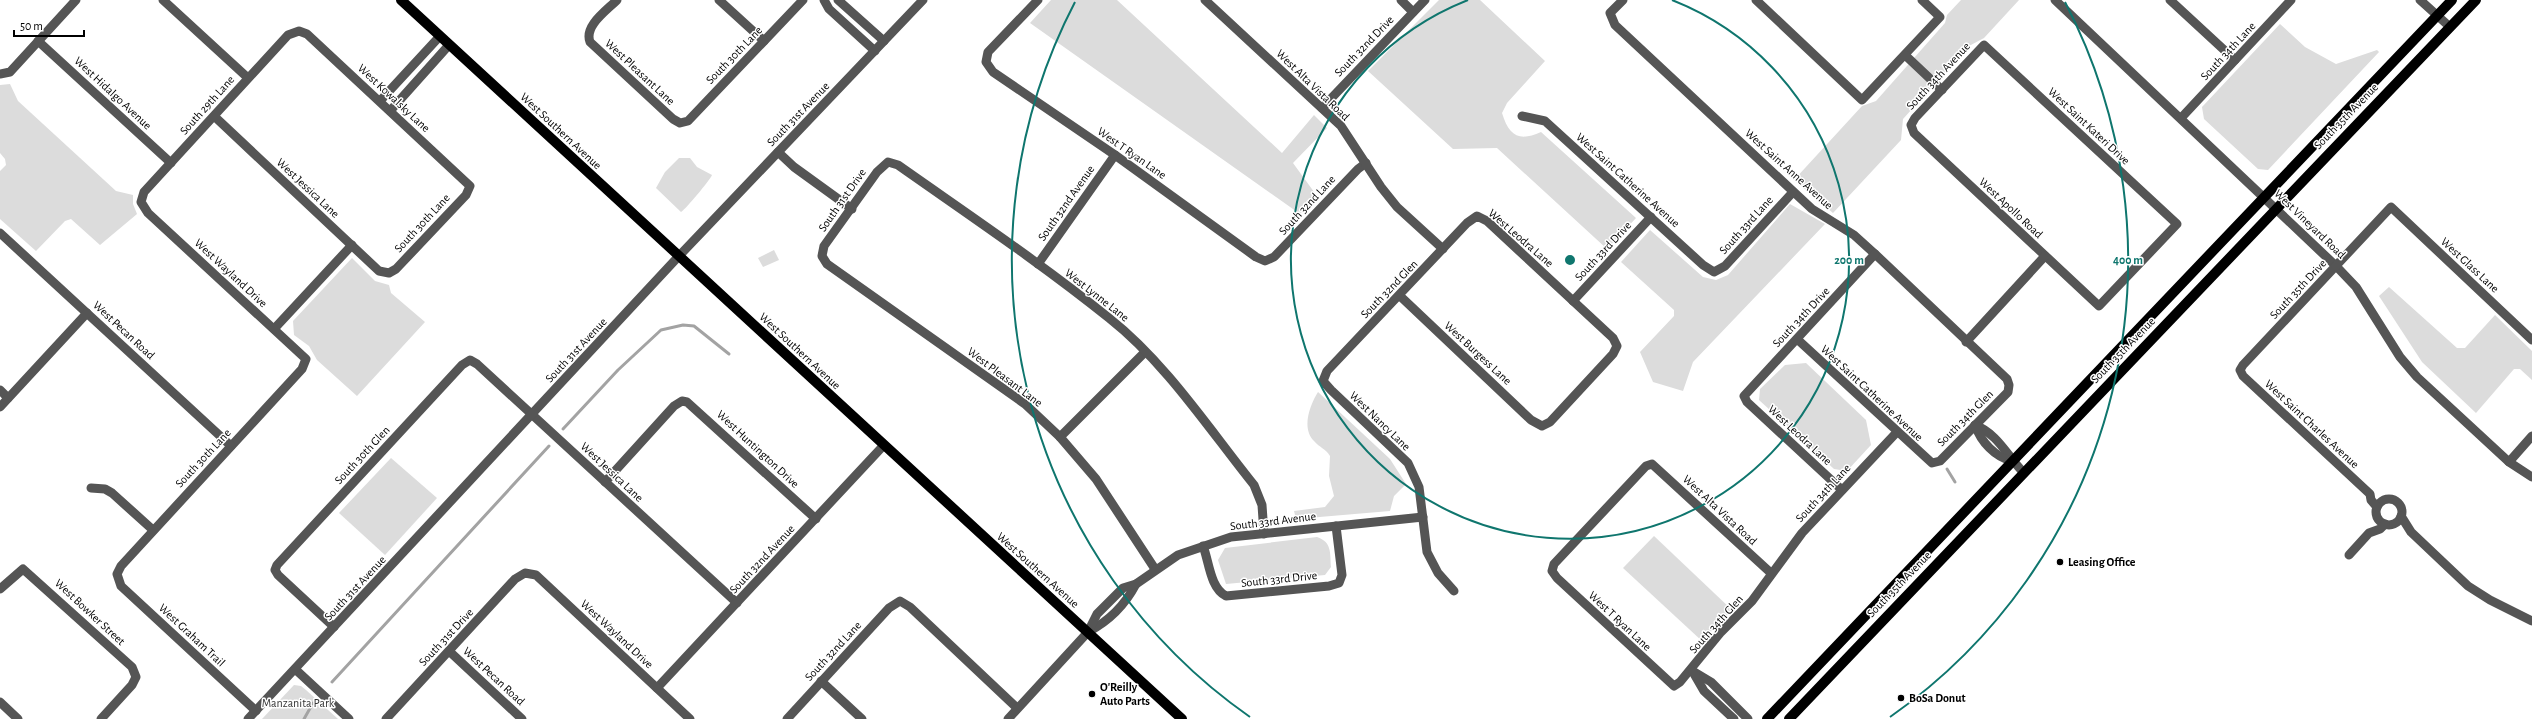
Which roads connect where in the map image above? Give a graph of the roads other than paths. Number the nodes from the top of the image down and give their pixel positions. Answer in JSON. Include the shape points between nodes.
{"nodes":[{"id":1,"x":76,"y":0,"type":"edge"},
{"id":2,"x":162,"y":0,"type":"edge"},
{"id":3,"x":401,"y":0,"type":"edge"},
{"id":4,"x":617,"y":0,"type":"edge"},
{"id":5,"x":720,"y":0,"type":"edge"},
{"id":6,"x":803,"y":0,"type":"edge"},
{"id":7,"x":824,"y":0,"type":"edge"},
{"id":8,"x":838,"y":0,"type":"edge"},
{"id":9,"x":923,"y":0,"type":"edge"},
{"id":10,"x":1038,"y":0,"type":"edge"},
{"id":11,"x":1205,"y":0,"type":"edge"},
{"id":12,"x":1401,"y":0,"type":"edge"},
{"id":13,"x":1425,"y":0,"type":"edge"},
{"id":14,"x":1623,"y":0,"type":"edge"},
{"id":15,"x":1756,"y":0,"type":"edge"},
{"id":16,"x":1922,"y":0,"type":"edge"},
{"id":17,"x":2056,"y":0,"type":"edge"},
{"id":18,"x":2170,"y":0,"type":"edge"},
{"id":19,"x":2291,"y":0,"type":"edge"},
{"id":20,"x":2420,"y":0,"type":"edge"},
{"id":21,"x":2452,"y":0,"type":"edge"},
{"id":22,"x":2476,"y":0,"type":"edge"},
{"id":23,"x":850,"y":10,"type":"junction"},
{"id":24,"x":1414,"y":12,"type":"junction"},
{"id":25,"x":2437,"y":16,"type":"junction"},
{"id":26,"x":841,"y":20,"type":"junction"},
{"id":27,"x":2450,"y":27,"type":"junction"},
{"id":28,"x":299,"y":31,"type":"joint"},
{"id":29,"x":440,"y":36,"type":"junction"},
{"id":30,"x":38,"y":41,"type":"junction"},
{"id":31,"x":764,"y":41,"type":"junction"},
{"id":32,"x":884,"y":42,"type":"junction"},
{"id":33,"x":449,"y":45,"type":"junction"},
{"id":34,"x":1984,"y":45,"type":"joint"},
{"id":35,"x":875,"y":51,"type":"junction"},
{"id":36,"x":1905,"y":55,"type":"junction"},
{"id":37,"x":2235,"y":60,"type":"junction"},
{"id":38,"x":1,"y":75,"type":"edge"},
{"id":39,"x":248,"y":78,"type":"junction"},
{"id":40,"x":1942,"y":90,"type":"junction"},
{"id":41,"x":380,"y":101,"type":"junction"},
{"id":42,"x":1322,"y":108,"type":"junction"},
{"id":43,"x":390,"y":111,"type":"junction"},
{"id":44,"x":214,"y":116,"type":"junction"},
{"id":45,"x":1522,"y":116,"type":"dead end"},
{"id":46,"x":2182,"y":117,"type":"junction"},
{"id":47,"x":680,"y":123,"type":"joint"},
{"id":48,"x":1911,"y":125,"type":"joint"},
{"id":49,"x":778,"y":152,"type":"junction"},
{"id":50,"x":1115,"y":155,"type":"junction"},
{"id":51,"x":888,"y":162,"type":"joint"},
{"id":52,"x":171,"y":163,"type":"junction"},
{"id":53,"x":1366,"y":163,"type":"junction"},
{"id":54,"x":470,"y":186,"type":"joint"},
{"id":55,"x":1793,"y":192,"type":"junction"},
{"id":56,"x":2265,"y":196,"type":"junction"},
{"id":57,"x":141,"y":202,"type":"joint"},
{"id":58,"x":2391,"y":207,"type":"joint"},
{"id":59,"x":2277,"y":208,"type":"junction"},
{"id":60,"x":852,"y":209,"type":"junction"},
{"id":61,"x":1477,"y":216,"type":"joint"},
{"id":62,"x":1651,"y":217,"type":"junction"},
{"id":63,"x":0,"y":232,"type":"edge"},
{"id":64,"x":352,"y":245,"type":"junction"},
{"id":65,"x":1443,"y":249,"type":"junction"},
{"id":66,"x":1875,"y":254,"type":"junction"},
{"id":67,"x":822,"y":256,"type":"joint"},
{"id":68,"x":2045,"y":256,"type":"junction"},
{"id":69,"x":678,"y":257,"type":"junction"},
{"id":70,"x":1265,"y":261,"type":"joint"},
{"id":71,"x":1038,"y":264,"type":"junction"},
{"id":72,"x":2336,"y":266,"type":"junction"},
{"id":73,"x":1714,"y":272,"type":"joint"},
{"id":74,"x":389,"y":273,"type":"joint"},
{"id":75,"x":1399,"y":295,"type":"junction"},
{"id":76,"x":1573,"y":301,"type":"junction"},
{"id":77,"x":2099,"y":306,"type":"joint"},
{"id":78,"x":87,"y":313,"type":"junction"},
{"id":79,"x":274,"y":328,"type":"junction"},
{"id":80,"x":1797,"y":339,"type":"junction"},
{"id":81,"x":2532,"y":340,"type":"edge"},
{"id":82,"x":1966,"y":342,"type":"junction"},
{"id":83,"x":1617,"y":346,"type":"joint"},
{"id":84,"x":1145,"y":352,"type":"junction"},
{"id":85,"x":306,"y":360,"type":"joint"},
{"id":86,"x":470,"y":360,"type":"joint"},
{"id":87,"x":2240,"y":370,"type":"joint"},
{"id":88,"x":1323,"y":381,"type":"joint"},
{"id":89,"x":2009,"y":385,"type":"joint"},
{"id":90,"x":0,"y":390,"type":"edge"},
{"id":91,"x":1744,"y":396,"type":"joint"},
{"id":92,"x":8,"y":398,"type":"junction"},
{"id":93,"x":0,"y":407,"type":"edge"},
{"id":94,"x":532,"y":415,"type":"junction"},
{"id":95,"x":1975,"y":425,"type":"junction"},
{"id":96,"x":1897,"y":432,"type":"junction"},
{"id":97,"x":2532,"y":436,"type":"edge"},
{"id":98,"x":1060,"y":437,"type":"junction"},
{"id":99,"x":884,"y":445,"type":"junction"},
{"id":100,"x":231,"y":446,"type":"junction"},
{"id":101,"x":2012,"y":461,"type":"junction"},
{"id":102,"x":2509,"y":462,"type":"junction"},
{"id":103,"x":1932,"y":463,"type":"joint"},
{"id":104,"x":1652,"y":464,"type":"joint"},
{"id":105,"x":2024,"y":473,"type":"junction"},
{"id":106,"x":2532,"y":477,"type":"edge"},
{"id":107,"x":605,"y":482,"type":"junction"},
{"id":108,"x":91,"y":488,"type":"dead end"},
{"id":109,"x":1842,"y":490,"type":"junction"},
{"id":110,"x":2370,"y":494,"type":"junction"},
{"id":111,"x":2384,"y":500,"type":"junction"},
{"id":112,"x":2377,"y":512,"type":"junction"},
{"id":113,"x":2401,"y":516,"type":"junction"},
{"id":114,"x":1423,"y":517,"type":"junction"},
{"id":115,"x":816,"y":519,"type":"junction"},
{"id":116,"x":2389,"y":524,"type":"junction"},
{"id":117,"x":1336,"y":526,"type":"junction"},
{"id":118,"x":153,"y":530,"type":"junction"},
{"id":119,"x":2411,"y":532,"type":"junction"},
{"id":120,"x":2369,"y":533,"type":"junction"},
{"id":121,"x":1264,"y":534,"type":"junction"},
{"id":122,"x":1203,"y":546,"type":"junction"},
{"id":123,"x":2349,"y":555,"type":"dead end"},
{"id":124,"x":1155,"y":569,"type":"junction"},
{"id":125,"x":525,"y":572,"type":"joint"},
{"id":126,"x":117,"y":574,"type":"joint"},
{"id":127,"x":1772,"y":574,"type":"junction"},
{"id":128,"x":0,"y":589,"type":"edge"},
{"id":129,"x":1454,"y":591,"type":"dead end"},
{"id":130,"x":737,"y":603,"type":"junction"},
{"id":131,"x":2532,"y":621,"type":"edge"},
{"id":132,"x":334,"y":628,"type":"junction"},
{"id":133,"x":1088,"y":632,"type":"junction"},
{"id":134,"x":449,"y":650,"type":"junction"},
{"id":135,"x":295,"y":669,"type":"junction"},
{"id":136,"x":1691,"y":670,"type":"junction"},
{"id":137,"x":821,"y":682,"type":"junction"},
{"id":138,"x":1674,"y":686,"type":"joint"},
{"id":139,"x":657,"y":688,"type":"junction"},
{"id":140,"x":1730,"y":701,"type":"junction"},
{"id":141,"x":0,"y":702,"type":"edge"},
{"id":142,"x":1017,"y":708,"type":"junction"},
{"id":143,"x":1723,"y":708,"type":"junction"},
{"id":144,"x":256,"y":711,"type":"junction"},
{"id":145,"x":18,"y":719,"type":"edge"},
{"id":146,"x":101,"y":719,"type":"edge"},
{"id":147,"x":248,"y":719,"type":"edge"},
{"id":148,"x":350,"y":719,"type":"edge"},
{"id":149,"x":386,"y":719,"type":"edge"},
{"id":150,"x":522,"y":719,"type":"edge"},
{"id":151,"x":690,"y":719,"type":"edge"},
{"id":152,"x":787,"y":719,"type":"edge"},
{"id":153,"x":862,"y":719,"type":"edge"},
{"id":154,"x":1008,"y":719,"type":"edge"},
{"id":155,"x":1182,"y":719,"type":"edge"},
{"id":156,"x":1734,"y":719,"type":"edge"},
{"id":157,"x":1748,"y":719,"type":"edge"},
{"id":158,"x":1768,"y":719,"type":"edge"},
{"id":159,"x":1789,"y":719,"type":"edge"}],
"edges":[{"from":1,"to":30,"type":"street"},
{"from":2,"to":39,"type":"street"},
{"from":3,"to":29,"type":"main road","name":"West Southern Avenue"},
{"from":4,"to":47,"type":"street","name":"West Pleasant Lane","via":[[590,28],[587,35],[590,42]]},
{"from":5,"to":31,"type":"street"},
{"from":6,"to":31,"type":"street","name":"South 30th Lane"},
{"from":7,"to":26,"type":"street"},
{"from":8,"to":23,"type":"street"},
{"from":9,"to":32,"type":"street","name":"South 31st Avenue"},
{"from":10,"to":50,"type":"street","name":"West T Ryan Lane","via":[[988,52],[986,62],[993,72]]},
{"from":11,"to":42,"type":"street","name":"West Alta Vista Road"},
{"from":12,"to":24,"type":"street"},
{"from":13,"to":24,"type":"street","name":"South 32nd Drive"},
{"from":14,"to":55,"type":"street","name":"West Saint Anne Avenue","via":[[1610,13],[1615,25]]},
{"from":15,"to":36,"type":"street","via":[[1862,100]]},
{"from":16,"to":36,"type":"street","via":[[1940,17]]},
{"from":17,"to":46,"type":"street","name":"West Vineyard Road"},
{"from":18,"to":37,"type":"street"},
{"from":19,"to":37,"type":"street","name":"South 34th Lane"},
{"from":20,"to":25,"type":"street"},
{"from":21,"to":25,"type":"main road","name":"South 35th Avenue"},
{"from":22,"to":27,"type":"main road","name":"South 35th Avenue"},
{"from":23,"to":26,"type":"street"},
{"from":23,"to":32,"type":"street"},
{"from":24,"to":42,"type":"street","name":"South 32nd Drive"},
{"from":25,"to":27,"type":"street"},
{"from":25,"to":56,"type":"main road","name":"South 35th Avenue"},
{"from":26,"to":35,"type":"street"},
{"from":27,"to":59,"type":"main road","name":"South 35th Avenue"},
{"from":28,"to":39,"type":"street","name":"South 29th Lane","via":[[288,35]]},
{"from":28,"to":41,"type":"street","name":"West Kowalsky Lane","via":[[307,34]]},
{"from":29,"to":33,"type":"main road","name":"West Southern Avenue"},
{"from":29,"to":41,"type":"street"},
{"from":30,"to":38,"type":"street","via":[[10,72]]},
{"from":30,"to":52,"type":"street","name":"West Hidalgo Avenue"},
{"from":31,"to":47,"type":"street","name":"South 30th Lane","via":[[688,121]]},
{"from":32,"to":35,"type":"street","name":"South 31st Avenue"},
{"from":33,"to":43,"type":"street"},
{"from":33,"to":69,"type":"main road","name":"West Southern Avenue"},
{"from":34,"to":40,"type":"street","name":"South 34th Avenue"},
{"from":34,"to":77,"type":"street","name":"West Saint Kateri Drive","via":[[2177,224]]},
{"from":35,"to":49,"type":"street","name":"South 31st Avenue"},
{"from":36,"to":40,"type":"street"},
{"from":37,"to":46,"type":"street","name":"South 34th Lane"},
{"from":39,"to":44,"type":"street","name":"South 29th Lane"},
{"from":40,"to":48,"type":"street","name":"South 34th Avenue"},
{"from":41,"to":43,"type":"street","name":"West Kowalsky Lane"},
{"from":42,"to":53,"type":"street","name":"West Alta Vista Road","via":[[1341,126]]},
{"from":43,"to":54,"type":"street","name":"West Kowalsky Lane"},
{"from":44,"to":52,"type":"street","name":"South 29th Lane"},
{"from":44,"to":64,"type":"street","name":"West Jessica Lane"},
{"from":45,"to":62,"type":"street","name":"West Saint Catherine Avenue","via":[[1545,121]]},
{"from":46,"to":56,"type":"street","name":"West Vineyard Road"},
{"from":48,"to":68,"type":"street","name":"West Apollo Road","via":[[1914,133]]},
{"from":49,"to":60,"type":"street","via":[[800,172]]},
{"from":49,"to":69,"type":"street","name":"South 31st Avenue"},
{"from":50,"to":70,"type":"street","name":"West T Ryan Lane"},
{"from":50,"to":71,"type":"street","name":"South 32nd Avenue"},
{"from":51,"to":60,"type":"street","name":"South 31st Drive","via":[[877,172]]},
{"from":51,"to":71,"type":"street","name":"West Lynne Lane","via":[[898,165]]},
{"from":52,"to":57,"type":"street","name":"South 29th Lane","via":[[144,192]]},
{"from":53,"to":65,"type":"street","name":"West Alta Vista Road","via":[[1398,206]]},
{"from":53,"to":70,"type":"street","name":"South 32nd Lane","via":[[1274,257]]},
{"from":54,"to":74,"type":"street","name":"South 30th Lane","via":[[466,195],[407,258]]},
{"from":55,"to":66,"type":"street","name":"West Saint Anne Avenue","via":[[1822,216],[1854,235]]},
{"from":55,"to":73,"type":"street","name":"South 33rd Lane","via":[[1725,266]]},
{"from":56,"to":59,"type":"street","name":"West Vineyard Road"},
{"from":56,"to":101,"type":"main road","name":"South 35th Avenue"},
{"from":57,"to":79,"type":"street","name":"West Wayland Drive","via":[[148,213]]},
{"from":58,"to":72,"type":"street","name":"South 35th Drive"},
{"from":58,"to":81,"type":"street","name":"West Glass Lane"},
{"from":59,"to":72,"type":"street","name":"West Vineyard Road"},
{"from":59,"to":105,"type":"main road","name":"South 35th Avenue"},
{"from":60,"to":67,"type":"street","name":"South 31st Drive","via":[[824,246]]},
{"from":61,"to":65,"type":"street","name":"South 32nd Glen"},
{"from":61,"to":76,"type":"street","name":"West Leodra Lane","via":[[1487,221]]},
{"from":62,"to":73,"type":"street","name":"West Saint Catherine Avenue"},
{"from":62,"to":76,"type":"street","name":"South 33rd Drive"},
{"from":63,"to":78,"type":"street","name":"West Pecan Road"},
{"from":64,"to":74,"type":"street","name":"West Jessica Lane","via":[[379,270]]},
{"from":64,"to":79,"type":"street"},
{"from":65,"to":75,"type":"street","name":"South 32nd Glen"},
{"from":66,"to":80,"type":"street","name":"South 34th Drive"},
{"from":66,"to":82,"type":"street","name":"West Saint Anne Avenue"},
{"from":67,"to":98,"type":"street","name":"West Pleasant Lane","via":[[828,264],[1025,404]]},
{"from":68,"to":77,"type":"street","name":"West Apollo Road"},
{"from":68,"to":82,"type":"street"},
{"from":69,"to":94,"type":"street","name":"South 31st Avenue"},
{"from":69,"to":99,"type":"main road","name":"West Southern Avenue"},
{"from":71,"to":84,"type":"street","name":"West Lynne Lane","via":[[1110,318]]},
{"from":72,"to":87,"type":"street","name":"South 35th Drive"},
{"from":72,"to":102,"type":"street","name":"West Vineyard Road","via":[[2369,306],[2400,357],[2435,395]]},
{"from":75,"to":83,"type":"street","name":"West Burgess Lane","via":[[1531,420],[1542,426],[1550,422],[1613,354]]},
{"from":75,"to":88,"type":"street","name":"South 32nd Glen","via":[[1327,371]]},
{"from":76,"to":83,"type":"street","name":"West Leodra Lane","via":[[1613,338]]},
{"from":78,"to":92,"type":"street"},
{"from":78,"to":100,"type":"street","name":"West Pecan Road"},
{"from":79,"to":85,"type":"street","name":"West Wayland Drive"},
{"from":80,"to":91,"type":"street","name":"South 34th Drive"},
{"from":80,"to":96,"type":"street","name":"West Saint Catherine Avenue"},
{"from":82,"to":89,"type":"street","name":"West Saint Anne Avenue","via":[[2007,379]]},
{"from":84,"to":98,"type":"street"},
{"from":84,"to":121,"type":"street","name":"West Lynne Lane","via":[[1254,485],[1262,505]]},
{"from":85,"to":100,"type":"street","name":"South 30th Lane","via":[[302,369]]},
{"from":86,"to":94,"type":"street","name":"West Jessica Lane"},
{"from":86,"to":132,"type":"street","name":"South 30th Glen","via":[[462,365],[277,565],[275,570],[278,576]]},
{"from":87,"to":110,"type":"street","name":"West Saint Charles Avenue"},
{"from":88,"to":114,"type":"street","name":"West Nancy Lane","via":[[1408,463],[1419,487]]},
{"from":89,"to":95,"type":"street","name":"South 34th Glen","via":[[2008,392]]},
{"from":90,"to":92,"type":"street"},
{"from":91,"to":109,"type":"street","name":"West Leodra Lane","via":[[1747,402]]},
{"from":92,"to":93,"type":"street"},
{"from":94,"to":107,"type":"street","name":"West Jessica Lane"},
{"from":94,"to":132,"type":"street","name":"South 31st Avenue"},
{"from":95,"to":101,"type":"street","via":[[1979,437],[2001,458]]},
{"from":95,"to":103,"type":"street","name":"South 34th Glen","via":[[1940,461]]},
{"from":96,"to":103,"type":"street","name":"West Saint Catherine Avenue"},
{"from":96,"to":109,"type":"street","name":"South 34th Lane"},
{"from":97,"to":102,"type":"street"},
{"from":98,"to":124,"type":"street","name":"West Pleasant Lane","via":[[1096,478]]},
{"from":99,"to":115,"type":"street","name":"South 32nd Avenue"},
{"from":99,"to":133,"type":"main road","name":"West Southern Avenue"},
{"from":100,"to":118,"type":"street","name":"South 30th Lane"},
{"from":101,"to":105,"type":"street"},
{"from":101,"to":158,"type":"main road","name":"South 35th Avenue"},
{"from":102,"to":106,"type":"street","name":"West Vineyard Road"},
{"from":104,"to":127,"type":"street","name":"West Alta Vista Road"},
{"from":104,"to":138,"type":"street","name":"West T Ryan Lane","via":[[1640,472],[1554,564],[1552,571]]},
{"from":105,"to":159,"type":"main road","name":"South 35th Avenue"},
{"from":107,"to":115,"type":"street","name":"West Huntington Drive","via":[[674,406],[682,401],[693,404]]},
{"from":107,"to":130,"type":"street","name":"West Jessica Lane"},
{"from":108,"to":118,"type":"street","via":[[105,489],[112,493]]},
{"from":109,"to":127,"type":"street","name":"South 34th Lane","via":[[1802,533]]},
{"from":110,"to":111,"type":"street","name":"West Saint Charles Avenue"},
{"from":110,"to":112,"type":"street","name":"West Saint Charles Avenue"},
{"from":111,"to":112,"type":"street"},
{"from":111,"to":113,"type":"street","via":[[2396,501],[2401,508]]},
{"from":112,"to":116,"type":"street"},
{"from":112,"to":120,"type":"street"},
{"from":113,"to":116,"type":"street"},
{"from":113,"to":119,"type":"street"},
{"from":114,"to":117,"type":"street","name":"South 33rd Avenue"},
{"from":114,"to":129,"type":"street","name":"West Nancy Lane","via":[[1428,552],[1438,573]]},
{"from":115,"to":130,"type":"street","name":"South 32nd Avenue"},
{"from":116,"to":119,"type":"street"},
{"from":116,"to":120,"type":"street"},
{"from":117,"to":121,"type":"street","name":"South 33rd Avenue"},
{"from":117,"to":122,"type":"street","name":"South 33rd Drive","via":[[1342,575],[1339,583],[1329,586],[1231,596],[1221,594],[1215,584]]},
{"from":118,"to":126,"type":"street","name":"South 30th Lane"},
{"from":119,"to":131,"type":"street","via":[[2468,586]]},
{"from":120,"to":123,"type":"street"},
{"from":121,"to":122,"type":"street","name":"South 33rd Avenue","via":[[1231,537]]},
{"from":122,"to":124,"type":"street","name":"South 33rd Avenue","via":[[1178,555]]},
{"from":124,"to":133,"type":"street","name":"South 33rd Avenue","via":[[1136,584],[1129,598],[1106,623]]},
{"from":125,"to":134,"type":"street","name":"South 31st Drive","via":[[515,579]]},
{"from":125,"to":139,"type":"street","name":"West Wayland Drive","via":[[536,575]]},
{"from":126,"to":144,"type":"street","name":"West Graham Trail","via":[[121,586]]},
{"from":127,"to":136,"type":"street","name":"South 34th Glen","via":[[1752,601],[1721,632]]},
{"from":128,"to":146,"type":"street","name":"West Bowker Street","via":[[23,568],[132,667],[136,677],[132,685]]},
{"from":130,"to":139,"type":"street","name":"South 32nd Avenue"},
{"from":132,"to":135,"type":"street","name":"South 31st Avenue"},
{"from":133,"to":142,"type":"street","name":"South 33rd Avenue"},
{"from":133,"to":155,"type":"main road","name":"West Southern Avenue"},
{"from":134,"to":149,"type":"street","name":"South 31st Drive"},
{"from":134,"to":150,"type":"street","name":"West Pecan Road"},
{"from":135,"to":144,"type":"street","name":"South 31st Avenue"},
{"from":135,"to":148,"type":"street"},
{"from":136,"to":138,"type":"street","name":"South 34th Glen"},
{"from":136,"to":140,"type":"street","via":[[1711,682]]},
{"from":136,"to":143,"type":"street","via":[[1704,691]]},
{"from":137,"to":142,"type":"street","name":"South 32nd Lane","via":[[889,608],[900,602],[910,607]]},
{"from":137,"to":152,"type":"street","name":"South 32nd Lane"},
{"from":137,"to":153,"type":"street"},
{"from":139,"to":151,"type":"street","name":"West Wayland Drive"},
{"from":140,"to":143,"type":"street"},
{"from":140,"to":157,"type":"street"},
{"from":141,"to":145,"type":"street"},
{"from":142,"to":154,"type":"street","name":"South 33rd Avenue"},
{"from":143,"to":156,"type":"street"},
{"from":144,"to":147,"type":"street","name":"South 31st Avenue"}]}
